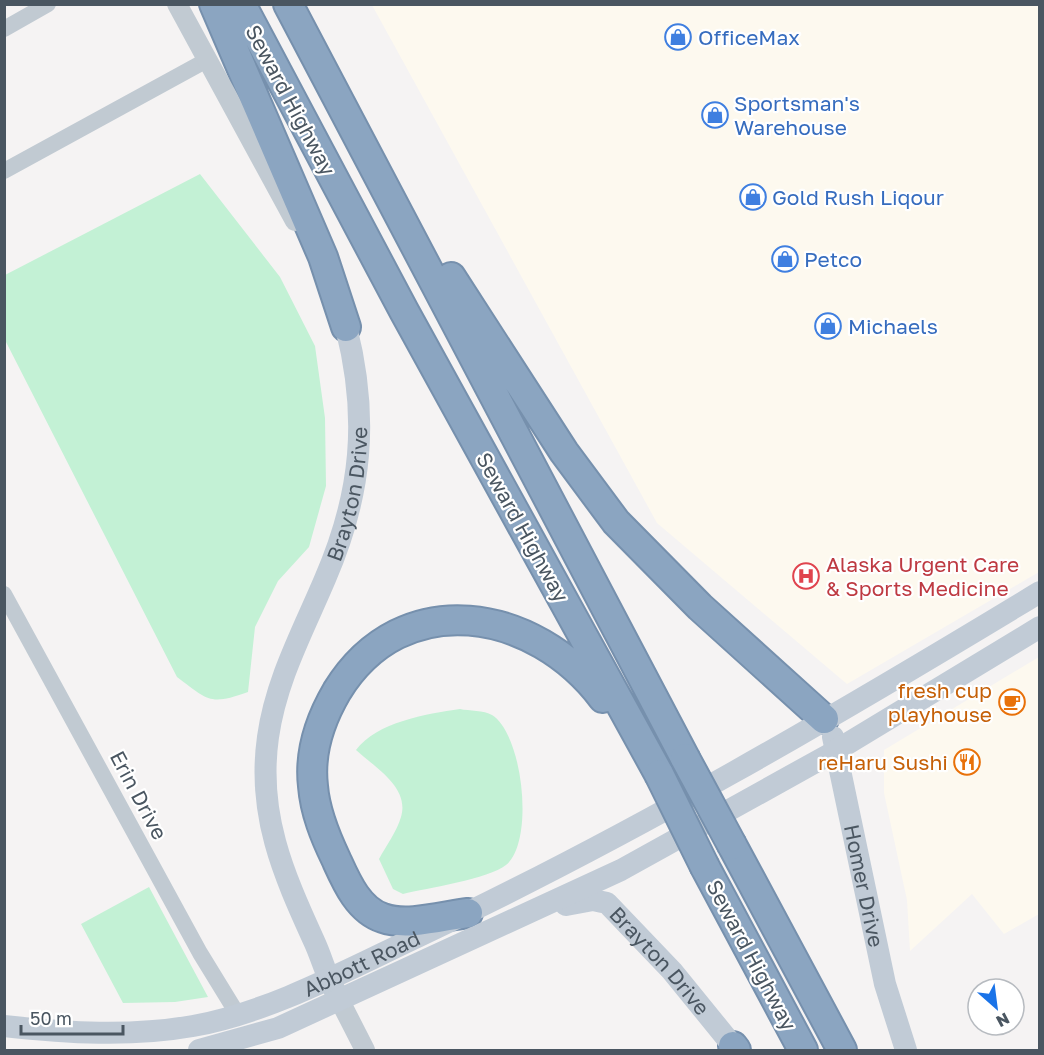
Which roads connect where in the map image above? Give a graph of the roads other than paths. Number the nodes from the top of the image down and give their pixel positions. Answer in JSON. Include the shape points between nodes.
{"nodes":[{"id":1,"x":48,"y":4,"type":"edge"},
{"id":2,"x":177,"y":4,"type":"edge"},
{"id":3,"x":214,"y":4,"type":"edge"},
{"id":4,"x":241,"y":4,"type":"edge"},
{"id":5,"x":288,"y":4,"type":"edge"},
{"id":6,"x":4,"y":28,"type":"edge"},
{"id":7,"x":207,"y":60,"type":"junction"},
{"id":8,"x":358,"y":135,"type":"junction"},
{"id":9,"x":4,"y":171,"type":"edge"},
{"id":10,"x":346,"y":327,"type":"junction"},
{"id":11,"x":1040,"y":592,"type":"edge"},
{"id":12,"x":4,"y":594,"type":"edge"},
{"id":13,"x":1040,"y":627,"type":"edge"},
{"id":14,"x":824,"y":719,"type":"junction"},
{"id":15,"x":836,"y":750,"type":"junction"},
{"id":16,"x":654,"y":776,"type":"junction"},
{"id":17,"x":468,"y":913,"type":"junction"},
{"id":18,"x":532,"y":913,"type":"junction"},
{"id":19,"x":328,"y":979,"type":"junction"},
{"id":20,"x":340,"y":1001,"type":"junction"},
{"id":21,"x":238,"y":1015,"type":"junction"},
{"id":22,"x":4,"y":1026,"type":"edge"},
{"id":23,"x":735,"y":1049,"type":"edge"},
{"id":24,"x":199,"y":1050,"type":"edge"},
{"id":25,"x":365,"y":1050,"type":"edge"},
{"id":26,"x":803,"y":1050,"type":"edge"},
{"id":27,"x":842,"y":1050,"type":"edge"},
{"id":28,"x":906,"y":1050,"type":"edge"}],
"edges":[{"from":1,"to":6,"type":"street"},
{"from":2,"to":7,"type":"street","name":"Brayton Drive"},
{"from":3,"to":10,"type":"highway","via":[[323,257]]},
{"from":4,"to":16,"type":"highway","name":"Seward Highway"},
{"from":5,"to":8,"type":"highway","name":"Seward Highway"},
{"from":7,"to":9,"type":"street"},
{"from":7,"to":10,"type":"street","name":"Brayton Drive","via":[[304,237]]},
{"from":8,"to":14,"type":"highway","via":[[564,452],[611,515],[700,607]]},
{"from":8,"to":27,"type":"highway","name":"Seward Highway","bridge":true},
{"from":10,"to":19,"type":"main road","name":"Brayton Drive","via":[[356,366],[360,414],[354,486],[334,556],[279,690],[268,737],[266,772],[270,821],[279,861]]},
{"from":11,"to":14,"type":"main road","name":"Abbott Road"},
{"from":12,"to":21,"type":"street","name":"Erin Drive","via":[[200,953]]},
{"from":13,"to":15,"type":"main road","name":"Abbott Road"},
{"from":14,"to":15,"type":"main road","name":"Homer Drive"},
{"from":14,"to":17,"type":"main road","name":"Abbott Road","via":[[692,795]]},
{"from":15,"to":18,"type":"main road","name":"Abbott Road","via":[[621,870]]},
{"from":15,"to":28,"type":"main road","name":"Homer Drive","via":[[885,984]]},
{"from":16,"to":17,"type":"highway","via":[[594,686],[555,651],[519,630],[485,621],[443,622],[409,631],[379,647],[340,687],[317,735],[312,784],[321,826],[354,893],[378,916],[398,921]]},
{"from":16,"to":26,"type":"highway","name":"Seward Highway","bridge":true},
{"from":17,"to":19,"type":"main road","name":"Abbott Road"},
{"from":18,"to":20,"type":"main road","name":"Abbott Road"},
{"from":18,"to":23,"type":"main road","name":"Brayton Drive","via":[[593,900],[606,903],[672,971]]},
{"from":19,"to":20,"type":"main road","name":"Brayton Drive"},
{"from":19,"to":21,"type":"main road","name":"Abbott Road"},
{"from":20,"to":24,"type":"main road","name":"Abbott Road","via":[[278,1028]]},
{"from":20,"to":25,"type":"street"},
{"from":21,"to":22,"type":"main road","name":"Abbott Road","via":[[193,1026],[125,1033]]}]}
